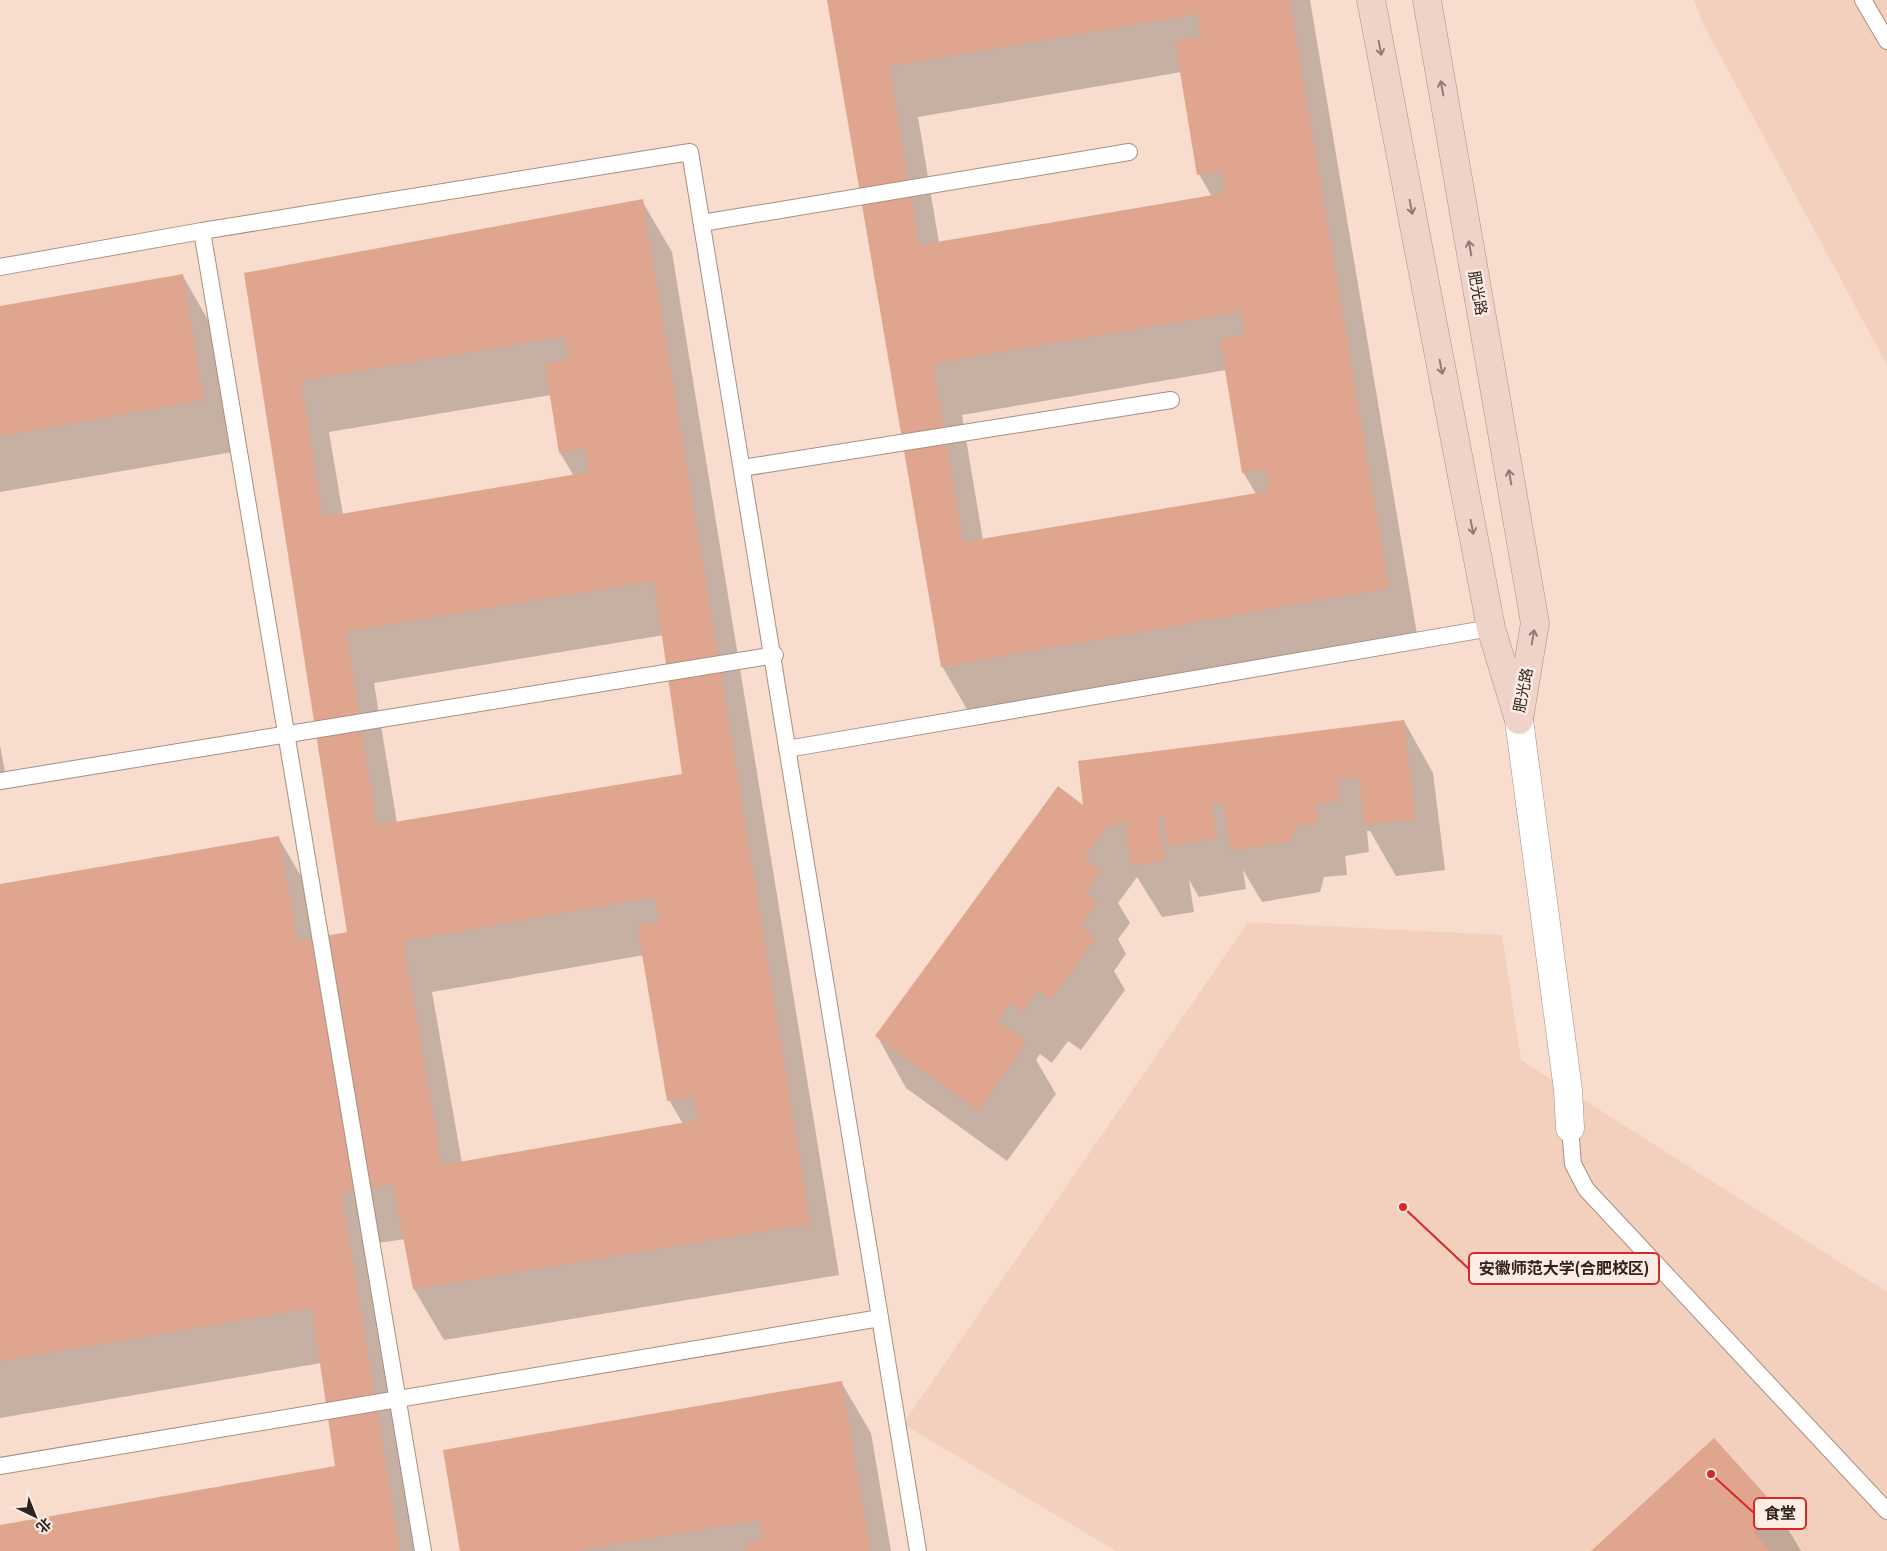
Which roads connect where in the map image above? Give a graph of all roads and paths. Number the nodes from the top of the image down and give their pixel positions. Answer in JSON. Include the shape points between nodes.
{"nodes":[{"id":1,"x":1371,"y":0,"type":"edge"},
{"id":2,"x":1427,"y":0,"type":"edge"},
{"id":3,"x":1863,"y":0,"type":"edge"},
{"id":4,"x":1887,"y":41,"type":"edge"},
{"id":5,"x":1129,"y":152,"type":"dead end"},
{"id":6,"x":702,"y":223,"type":"junction"},
{"id":7,"x":202,"y":231,"type":"junction"},
{"id":8,"x":0,"y":266,"type":"edge"},
{"id":9,"x":1171,"y":400,"type":"dead end"},
{"id":10,"x":742,"y":468,"type":"junction"},
{"id":11,"x":1491,"y":628,"type":"junction"},
{"id":12,"x":775,"y":655,"type":"dead end"},
{"id":13,"x":1519,"y":720,"type":"junction"},
{"id":14,"x":787,"y":749,"type":"junction"},
{"id":15,"x":0,"y":781,"type":"edge"},
{"id":16,"x":1570,"y":1128,"type":"joint"},
{"id":17,"x":880,"y":1318,"type":"junction"},
{"id":18,"x":398,"y":1399,"type":"junction"},
{"id":19,"x":0,"y":1466,"type":"edge"},
{"id":20,"x":1887,"y":1511,"type":"edge"},
{"id":21,"x":423,"y":1551,"type":"edge"},
{"id":22,"x":918,"y":1551,"type":"edge"}],
"edges":[{"from":1,"to":11,"type":"street","name":"肥光路","one_way":true},
{"from":13,"to":2,"type":"street","name":"肥光路","one_way":true,"via":[[1535,623]]},
{"from":3,"to":4,"type":"lane"},
{"from":5,"to":6,"type":"lane"},
{"from":6,"to":7,"type":"lane","via":[[690,152]]},
{"from":6,"to":10,"type":"lane"},
{"from":7,"to":8,"type":"lane"},
{"from":7,"to":18,"type":"lane"},
{"from":9,"to":10,"type":"lane"},
{"from":10,"to":14,"type":"lane"},
{"from":11,"to":13,"type":"street","name":"肥光路"},
{"from":11,"to":14,"type":"lane"},
{"from":12,"to":15,"type":"lane"},
{"from":13,"to":16,"type":"street","via":[[1568,1090]]},
{"from":14,"to":17,"type":"lane"},
{"from":16,"to":20,"type":"lane","via":[[1573,1164],[1586,1189]]},
{"from":17,"to":18,"type":"lane"},
{"from":17,"to":22,"type":"lane"},
{"from":18,"to":19,"type":"lane"},
{"from":18,"to":21,"type":"lane"}]}
